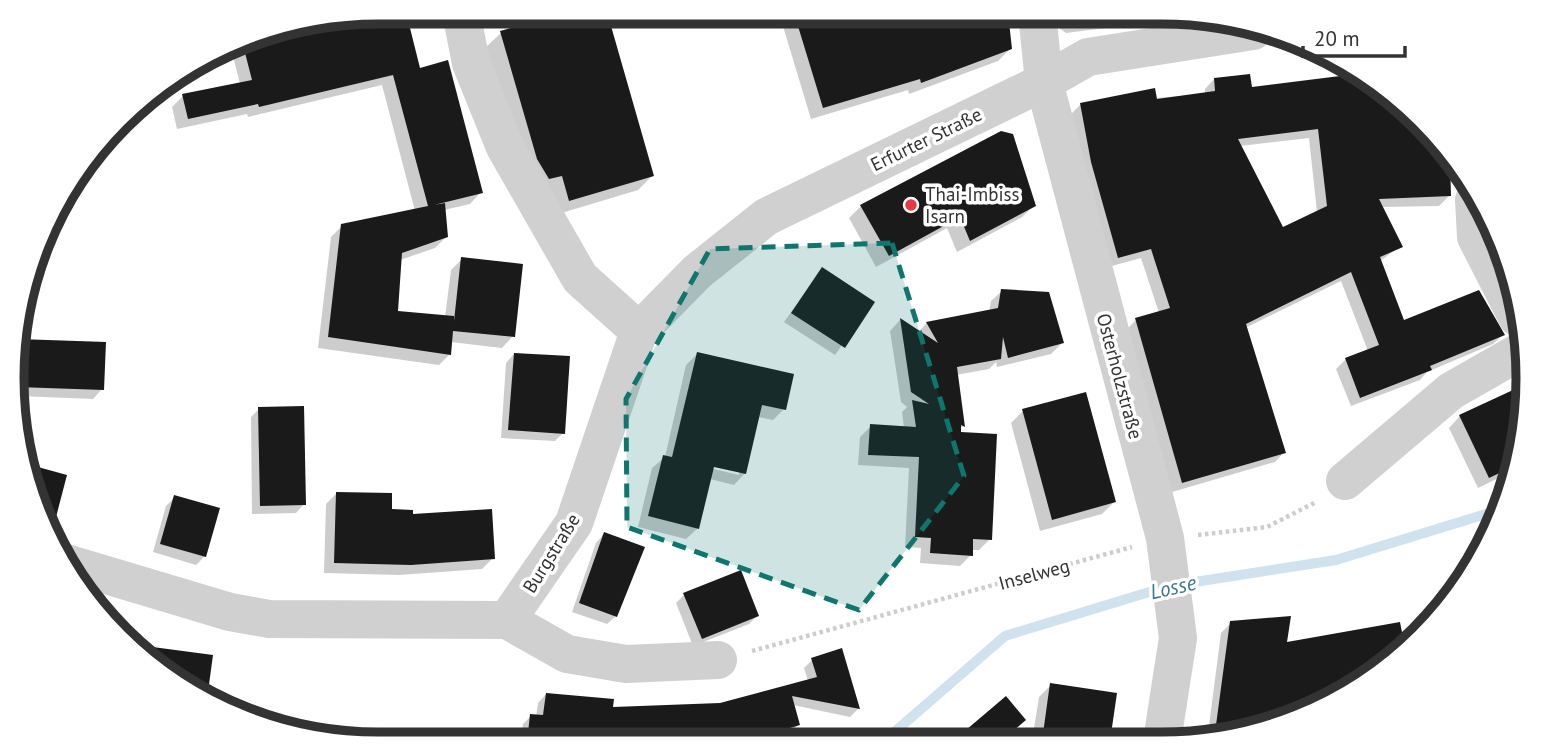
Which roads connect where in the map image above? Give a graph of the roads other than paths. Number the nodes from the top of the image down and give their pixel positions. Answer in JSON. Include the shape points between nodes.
{"nodes":[{"id":1,"x":463,"y":24,"type":"edge"},
{"id":2,"x":1038,"y":24,"type":"edge"},
{"id":3,"x":1240,"y":33,"type":"edge"},
{"id":4,"x":1044,"y":82,"type":"junction"},
{"id":5,"x":1475,"y":213,"type":"edge"},
{"id":6,"x":1507,"y":297,"type":"edge"},
{"id":7,"x":639,"y":331,"type":"junction"},
{"id":8,"x":1516,"y":354,"type":"edge"},
{"id":9,"x":1345,"y":481,"type":"road end"},
{"id":10,"x":80,"y":567,"type":"edge"},
{"id":11,"x":507,"y":620,"type":"junction"},
{"id":12,"x":718,"y":660,"type":"road end"},
{"id":13,"x":1163,"y":732,"type":"edge"}],
"edges":[{"from":1,"to":7,"type":"street","via":[[471,63],[505,147],[580,278]]},
{"from":2,"to":4,"type":"street","name":"Osterholzstraße"},
{"from":3,"to":4,"type":"street","name":"Erfurter Straße","via":[[1088,57]]},
{"from":4,"to":7,"type":"street","name":"Erfurter Straße","via":[[766,217],[697,272]]},
{"from":4,"to":13,"type":"street","name":"Osterholzstraße","via":[[1166,546],[1178,638]]},
{"from":5,"to":6,"type":"street","via":[[1476,237]]},
{"from":7,"to":11,"type":"street","name":"Burgstraße","via":[[575,523]]},
{"from":8,"to":9,"type":"street","via":[[1451,391]]},
{"from":10,"to":11,"type":"street","via":[[230,612],[269,619]]},
{"from":11,"to":12,"type":"street","via":[[567,654],[626,664]]}]}
